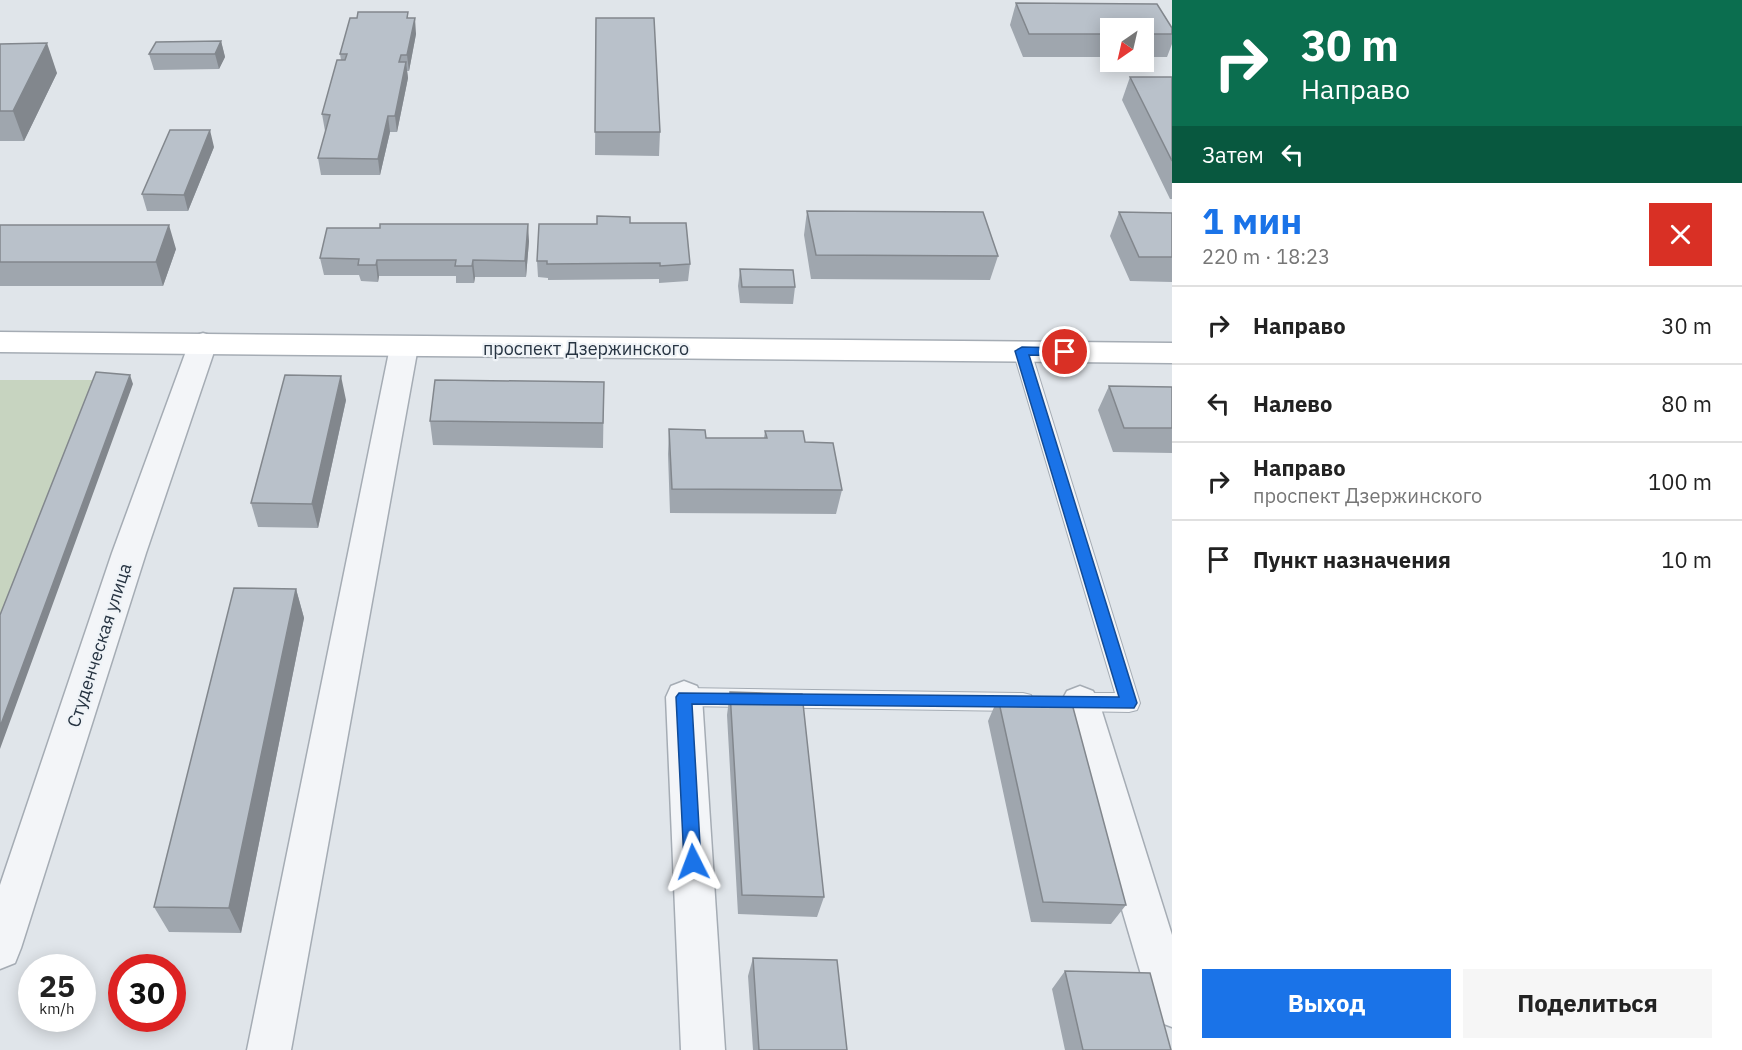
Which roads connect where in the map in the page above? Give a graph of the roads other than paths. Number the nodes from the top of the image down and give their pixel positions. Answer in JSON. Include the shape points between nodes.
{"nodes":[{"id":1,"x":0,"y":342,"type":"edge"},
{"id":2,"x":203,"y":343,"type":"junction"},
{"id":3,"x":404,"y":347,"type":"junction"},
{"id":4,"x":1022,"y":351,"type":"junction"},
{"id":5,"x":1172,"y":353,"type":"edge"},
{"id":6,"x":684,"y":697,"type":"joint"},
{"id":7,"x":1060,"y":702,"type":"junction"},
{"id":8,"x":0,"y":948,"type":"edge"},
{"id":9,"x":1172,"y":1005,"type":"edge"},
{"id":10,"x":269,"y":1050,"type":"edge"},
{"id":11,"x":703,"y":1050,"type":"edge"}],
"edges":[{"from":1,"to":2,"type":"main road","name":"проспект Дзержинского"},
{"from":2,"to":3,"type":"main road","name":"проспект Дзержинского"},
{"from":2,"to":8,"type":"street","name":"Студенческая улица","via":[[129,553]]},
{"from":3,"to":4,"type":"main road","name":"проспект Дзержинского"},
{"from":3,"to":10,"type":"street"},
{"from":4,"to":5,"type":"main road","name":"проспект Дзержинского"},
{"from":4,"to":7,"type":"lane","via":[[1129,703]]},
{"from":6,"to":7,"type":"lane"},
{"from":6,"to":11,"type":"street"},
{"from":7,"to":9,"type":"street"}]}
